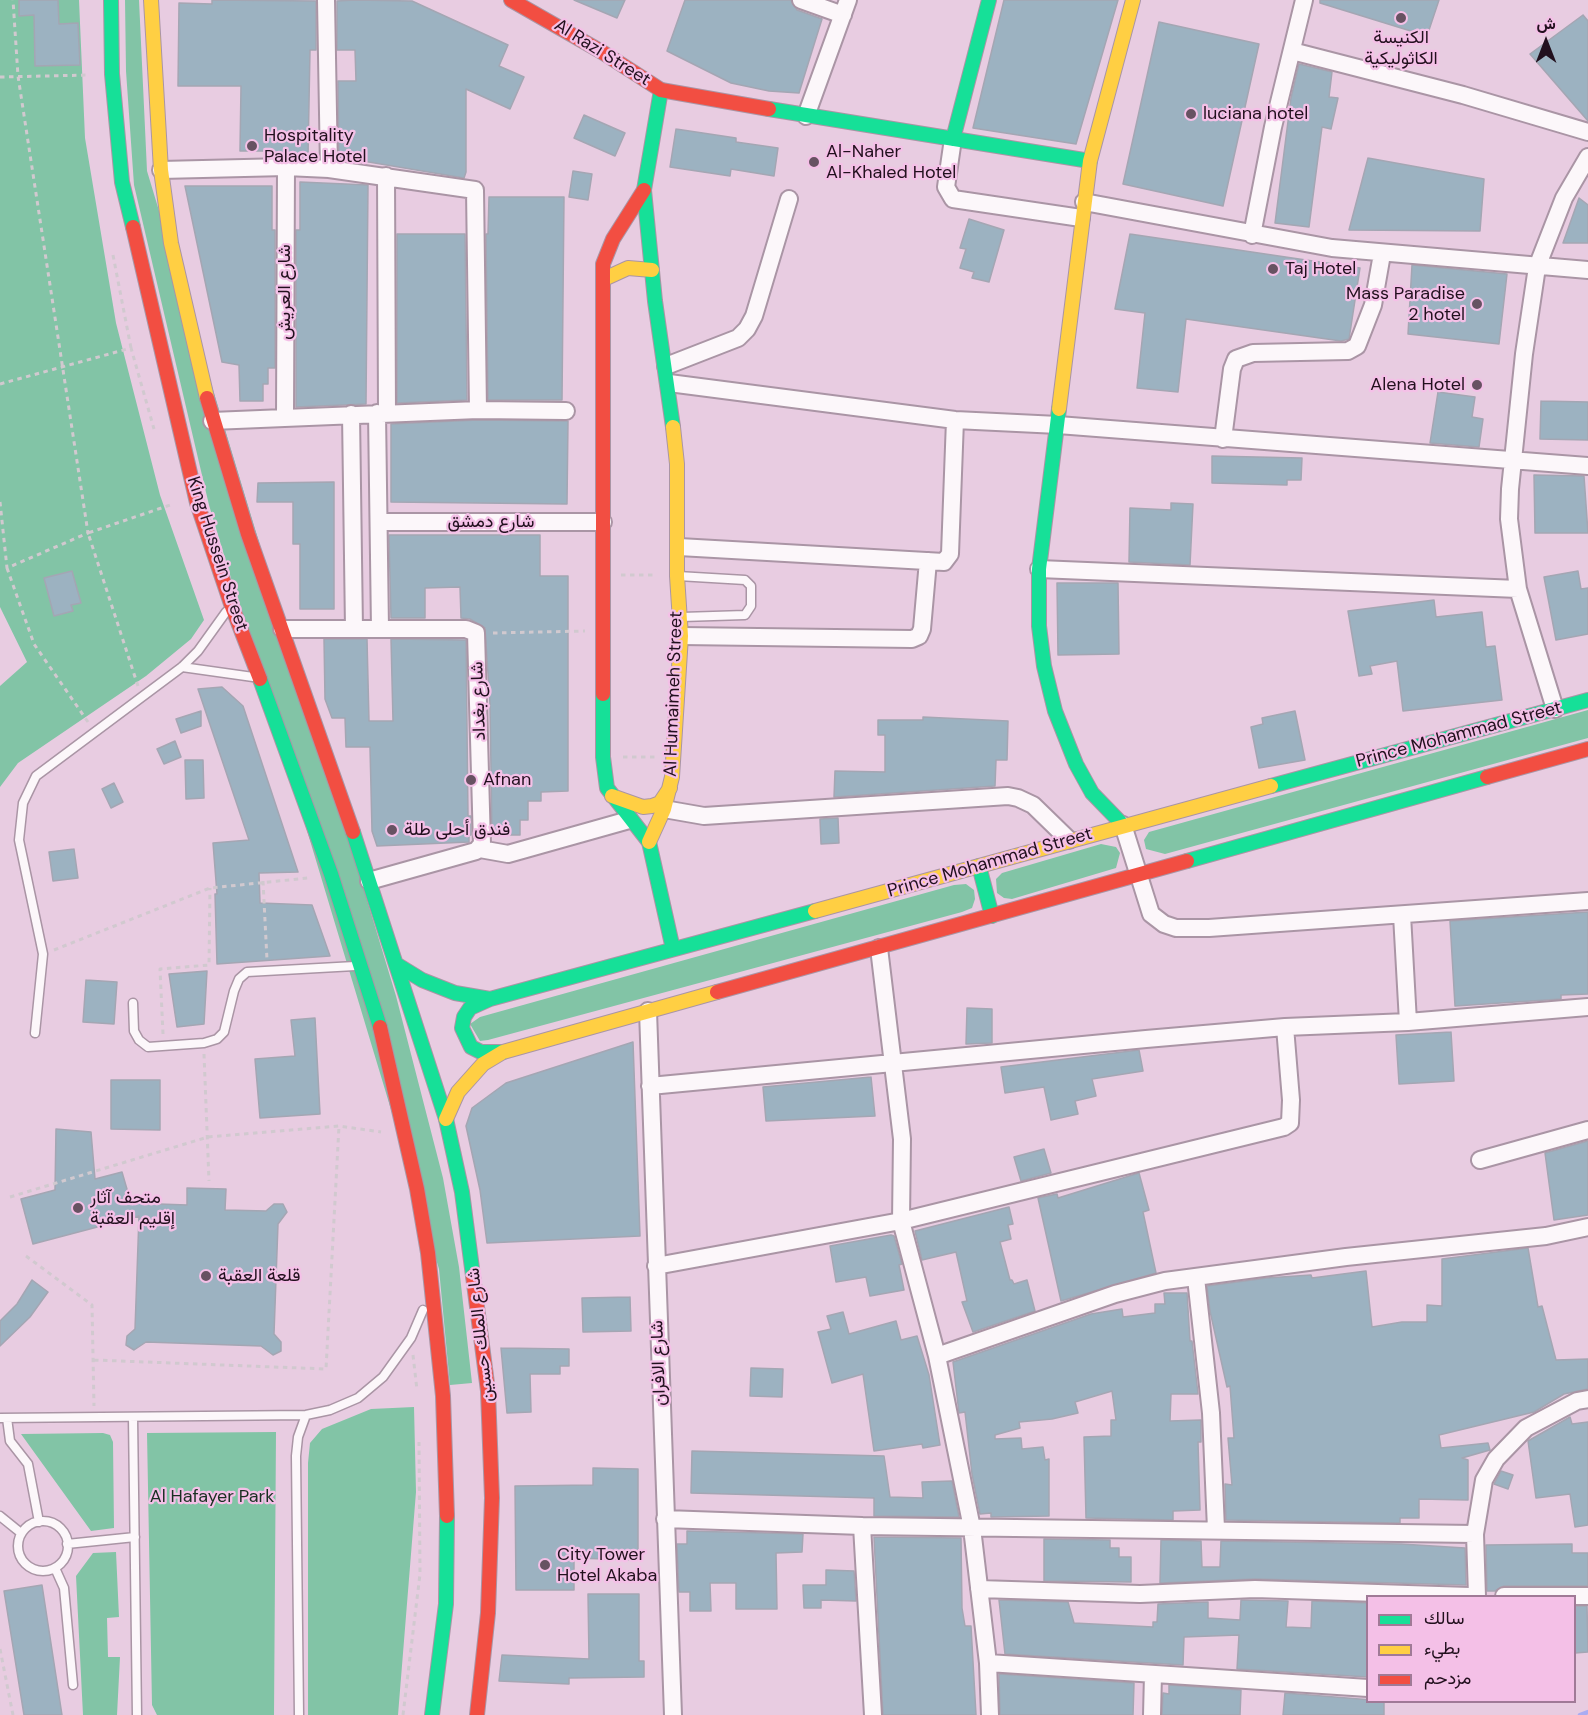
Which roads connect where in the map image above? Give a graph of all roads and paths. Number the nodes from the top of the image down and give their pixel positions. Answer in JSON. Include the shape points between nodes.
{"nodes":[{"id":1,"x":13,"y":0,"type":"edge"},
{"id":2,"x":111,"y":0,"type":"edge"},
{"id":3,"x":151,"y":0,"type":"edge"},
{"id":4,"x":326,"y":0,"type":"edge"},
{"id":5,"x":512,"y":0,"type":"edge"},
{"id":6,"x":801,"y":0,"type":"edge"},
{"id":7,"x":989,"y":0,"type":"edge"},
{"id":8,"x":1133,"y":0,"type":"edge"},
{"id":9,"x":1304,"y":0,"type":"edge"},
{"id":10,"x":845,"y":8,"type":"edge"},
{"id":11,"x":1292,"y":51,"type":"junction"},
{"id":12,"x":112,"y":74,"type":"junction"},
{"id":13,"x":18,"y":76,"type":"junction"},
{"id":14,"x":0,"y":77,"type":"edge"},
{"id":15,"x":661,"y":90,"type":"junction"},
{"id":16,"x":806,"y":116,"type":"junction"},
{"id":17,"x":1588,"y":132,"type":"edge"},
{"id":18,"x":953,"y":139,"type":"junction"},
{"id":19,"x":1588,"y":157,"type":"edge"},
{"id":20,"x":1090,"y":161,"type":"junction"},
{"id":21,"x":286,"y":167,"type":"junction"},
{"id":22,"x":329,"y":169,"type":"junction"},
{"id":23,"x":161,"y":170,"type":"junction"},
{"id":24,"x":386,"y":176,"type":"junction"},
{"id":25,"x":644,"y":190,"type":"junction"},
{"id":26,"x":789,"y":199,"type":"dead end"},
{"id":27,"x":1083,"y":210,"type":"junction"},
{"id":28,"x":1252,"y":235,"type":"junction"},
{"id":29,"x":1382,"y":254,"type":"junction"},
{"id":30,"x":1537,"y":267,"type":"junction"},
{"id":31,"x":652,"y":270,"type":"junction"},
{"id":32,"x":1588,"y":270,"type":"edge"},
{"id":33,"x":604,"y":279,"type":"junction"},
{"id":34,"x":63,"y":366,"type":"junction"},
{"id":35,"x":666,"y":366,"type":"junction"},
{"id":36,"x":669,"y":383,"type":"junction"},
{"id":37,"x":0,"y":384,"type":"edge"},
{"id":38,"x":478,"y":410,"type":"junction"},
{"id":39,"x":566,"y":411,"type":"dead end"},
{"id":40,"x":382,"y":413,"type":"junction"},
{"id":41,"x":351,"y":414,"type":"junction"},
{"id":42,"x":285,"y":417,"type":"junction"},
{"id":43,"x":955,"y":420,"type":"junction"},
{"id":44,"x":212,"y":421,"type":"junction"},
{"id":45,"x":1058,"y":425,"type":"junction"},
{"id":46,"x":156,"y":437,"type":"dead end"},
{"id":47,"x":1223,"y":439,"type":"junction"},
{"id":48,"x":1512,"y":462,"type":"junction"},
{"id":49,"x":1588,"y":466,"type":"edge"},
{"id":50,"x":0,"y":502,"type":"edge"},
{"id":51,"x":174,"y":503,"type":"dead end"},
{"id":52,"x":380,"y":522,"type":"junction"},
{"id":53,"x":603,"y":522,"type":"junction"},
{"id":54,"x":88,"y":533,"type":"junction"},
{"id":55,"x":239,"y":538,"type":"junction"},
{"id":56,"x":211,"y":547,"type":"junction"},
{"id":57,"x":679,"y":547,"type":"junction"},
{"id":58,"x":928,"y":561,"type":"junction"},
{"id":59,"x":7,"y":568,"type":"junction"},
{"id":60,"x":1039,"y":569,"type":"junction"},
{"id":61,"x":602,"y":574,"type":"junction"},
{"id":62,"x":677,"y":576,"type":"junction"},
{"id":63,"x":1518,"y":589,"type":"junction"},
{"id":64,"x":231,"y":604,"type":"junction"},
{"id":65,"x":679,"y":617,"type":"junction"},
{"id":66,"x":282,"y":629,"type":"junction"},
{"id":67,"x":354,"y":629,"type":"junction"},
{"id":68,"x":380,"y":629,"type":"junction"},
{"id":69,"x":602,"y":631,"type":"junction"},
{"id":70,"x":476,"y":633,"type":"junction"},
{"id":71,"x":681,"y":636,"type":"junction"},
{"id":72,"x":182,"y":667,"type":"junction"},
{"id":73,"x":261,"y":678,"type":"junction"},
{"id":74,"x":141,"y":696,"type":"junction"},
{"id":75,"x":1588,"y":700,"type":"edge"},
{"id":76,"x":1555,"y":709,"type":"junction"},
{"id":77,"x":95,"y":731,"type":"junction"},
{"id":78,"x":1588,"y":749,"type":"edge"},
{"id":79,"x":603,"y":757,"type":"junction"},
{"id":80,"x":675,"y":757,"type":"junction"},
{"id":81,"x":670,"y":788,"type":"junction"},
{"id":82,"x":612,"y":796,"type":"junction"},
{"id":83,"x":664,"y":809,"type":"junction"},
{"id":84,"x":629,"y":820,"type":"junction"},
{"id":85,"x":1123,"y":825,"type":"junction"},
{"id":86,"x":1069,"y":840,"type":"junction"},
{"id":87,"x":649,"y":842,"type":"junction"},
{"id":88,"x":480,"y":849,"type":"junction"},
{"id":89,"x":979,"y":866,"type":"junction"},
{"id":90,"x":331,"y":874,"type":"junction"},
{"id":91,"x":1138,"y":875,"type":"junction"},
{"id":92,"x":369,"y":880,"type":"junction"},
{"id":93,"x":263,"y":881,"type":"junction"},
{"id":94,"x":210,"y":888,"type":"junction"},
{"id":95,"x":1588,"y":901,"type":"edge"},
{"id":96,"x":1402,"y":915,"type":"junction"},
{"id":97,"x":993,"y":916,"type":"junction"},
{"id":98,"x":879,"y":948,"type":"junction"},
{"id":99,"x":673,"y":949,"type":"junction"},
{"id":100,"x":43,"y":954,"type":"junction"},
{"id":101,"x":396,"y":964,"type":"junction"},
{"id":102,"x":361,"y":966,"type":"junction"},
{"id":103,"x":268,"y":971,"type":"junction"},
{"id":104,"x":490,"y":999,"type":"junction"},
{"id":105,"x":134,"y":1003,"type":"dead end"},
{"id":106,"x":1588,"y":1006,"type":"edge"},
{"id":107,"x":648,"y":1011,"type":"junction"},
{"id":108,"x":1408,"y":1022,"type":"junction"},
{"id":109,"x":1285,"y":1027,"type":"junction"},
{"id":110,"x":35,"y":1033,"type":"dead end"},
{"id":111,"x":204,"y":1043,"type":"junction"},
{"id":112,"x":164,"y":1045,"type":"junction"},
{"id":113,"x":503,"y":1052,"type":"junction"},
{"id":114,"x":895,"y":1063,"type":"junction"},
{"id":115,"x":650,"y":1086,"type":"junction"},
{"id":116,"x":446,"y":1119,"type":"junction"},
{"id":117,"x":339,"y":1126,"type":"junction"},
{"id":118,"x":1588,"y":1130,"type":"edge"},
{"id":119,"x":406,"y":1135,"type":"junction"},
{"id":120,"x":208,"y":1137,"type":"junction"},
{"id":121,"x":1480,"y":1160,"type":"dead end"},
{"id":122,"x":209,"y":1181,"type":"dead end"},
{"id":123,"x":10,"y":1197,"type":"dead end"},
{"id":124,"x":901,"y":1221,"type":"junction"},
{"id":125,"x":1588,"y":1227,"type":"edge"},
{"id":126,"x":26,"y":1256,"type":"dead end"},
{"id":127,"x":656,"y":1266,"type":"junction"},
{"id":128,"x":1196,"y":1278,"type":"junction"},
{"id":129,"x":432,"y":1288,"type":"junction"},
{"id":130,"x":411,"y":1338,"type":"junction"},
{"id":131,"x":936,"y":1356,"type":"junction"},
{"id":132,"x":94,"y":1360,"type":"junction"},
{"id":133,"x":488,"y":1391,"type":"junction"},
{"id":134,"x":443,"y":1396,"type":"junction"},
{"id":135,"x":1588,"y":1399,"type":"edge"},
{"id":136,"x":418,"y":1400,"type":"dead end"},
{"id":137,"x":306,"y":1415,"type":"junction"},
{"id":138,"x":94,"y":1417,"type":"junction"},
{"id":139,"x":134,"y":1417,"type":"junction"},
{"id":140,"x":4,"y":1418,"type":"edge"},
{"id":141,"x":419,"y":1434,"type":"dead end"},
{"id":142,"x":0,"y":1516,"type":"edge"},
{"id":143,"x":665,"y":1519,"type":"junction"},
{"id":144,"x":39,"y":1521,"type":"junction"},
{"id":145,"x":862,"y":1526,"type":"junction"},
{"id":146,"x":972,"y":1528,"type":"junction"},
{"id":147,"x":1216,"y":1529,"type":"junction"},
{"id":148,"x":21,"y":1533,"type":"junction"},
{"id":149,"x":1475,"y":1534,"type":"junction"},
{"id":150,"x":135,"y":1537,"type":"junction"},
{"id":151,"x":67,"y":1544,"type":"junction"},
{"id":152,"x":55,"y":1568,"type":"junction"},
{"id":153,"x":979,"y":1589,"type":"junction"},
{"id":154,"x":1438,"y":1595,"type":"edge"},
{"id":155,"x":1477,"y":1595,"type":"edge"},
{"id":156,"x":0,"y":1649,"type":"edge"},
{"id":157,"x":988,"y":1663,"type":"junction"},
{"id":158,"x":1153,"y":1674,"type":"junction"},
{"id":159,"x":73,"y":1685,"type":"dead end"},
{"id":160,"x":1366,"y":1688,"type":"edge"},
{"id":161,"x":13,"y":1715,"type":"edge"},
{"id":162,"x":137,"y":1715,"type":"edge"},
{"id":163,"x":300,"y":1715,"type":"edge"},
{"id":164,"x":403,"y":1715,"type":"edge"},
{"id":165,"x":432,"y":1715,"type":"edge"},
{"id":166,"x":477,"y":1715,"type":"edge"},
{"id":167,"x":673,"y":1715,"type":"edge"},
{"id":168,"x":873,"y":1715,"type":"edge"},
{"id":169,"x":990,"y":1715,"type":"edge"},
{"id":170,"x":1152,"y":1715,"type":"edge"}],
"edges":[{"from":1,"to":13,"type":"path"},
{"from":2,"to":12,"type":"main road","name":"King Hussein Street"},
{"from":3,"to":23,"type":"main road","name":"King Hussein Street"},
{"from":4,"to":22,"type":"street"},
{"from":5,"to":15,"type":"main road","name":"Al Razi Street"},
{"from":6,"to":10,"type":"street"},
{"from":7,"to":18,"type":"main road"},
{"from":8,"to":20,"type":"main road"},
{"from":9,"to":11,"type":"street"},
{"from":10,"to":16,"type":"street"},
{"from":11,"to":17,"type":"street"},
{"from":11,"to":28,"type":"street"},
{"from":12,"to":13,"type":"path"},
{"from":12,"to":56,"type":"main road","name":"King Hussein Street","via":[[124,193],[197,503]]},
{"from":13,"to":14,"type":"path"},
{"from":13,"to":34,"type":"path"},
{"from":15,"to":16,"type":"main road"},
{"from":15,"to":25,"type":"main road"},
{"from":16,"to":18,"type":"main road"},
{"from":18,"to":20,"type":"main road"},
{"from":18,"to":27,"type":"street","via":[[946,188],[952,199]]},
{"from":19,"to":30,"type":"street","via":[[1564,198]]},
{"from":20,"to":27,"type":"main road"},
{"from":21,"to":22,"type":"street"},
{"from":21,"to":23,"type":"street"},
{"from":21,"to":42,"type":"street","name":"شارع العريش"},
{"from":22,"to":24,"type":"street"},
{"from":23,"to":44,"type":"main road","name":"King Hussein Street","via":[[171,243]]},
{"from":24,"to":38,"type":"street","via":[[475,190]]},
{"from":24,"to":40,"type":"street"},
{"from":25,"to":31,"type":"main road","name":"Al Humaimeh Street"},
{"from":25,"to":33,"type":"main road","via":[[613,238],[603,264]]},
{"from":26,"to":35,"type":"street","via":[[747,329],[738,338]]},
{"from":27,"to":28,"type":"street"},
{"from":27,"to":45,"type":"main road"},
{"from":28,"to":29,"type":"street"},
{"from":29,"to":30,"type":"street"},
{"from":29,"to":47,"type":"street","via":[[1373,305],[1357,346],[1348,351],[1252,353],[1236,359]]},
{"from":30,"to":32,"type":"street"},
{"from":30,"to":48,"type":"street"},
{"from":31,"to":33,"type":"main road","via":[[628,268]]},
{"from":31,"to":35,"type":"main road","name":"Al Humaimeh Street"},
{"from":33,"to":53,"type":"main road"},
{"from":34,"to":37,"type":"path"},
{"from":34,"to":46,"type":"path","via":[[131,348]]},
{"from":34,"to":54,"type":"path"},
{"from":35,"to":36,"type":"main road","name":"Al Humaimeh Street"},
{"from":36,"to":43,"type":"street"},
{"from":36,"to":57,"type":"main road","name":"Al Humaimeh Street","via":[[677,464]]},
{"from":38,"to":39,"type":"street"},
{"from":38,"to":40,"type":"street"},
{"from":40,"to":41,"type":"street"},
{"from":40,"to":52,"type":"street"},
{"from":41,"to":42,"type":"street"},
{"from":41,"to":67,"type":"street"},
{"from":42,"to":44,"type":"street"},
{"from":43,"to":45,"type":"street"},
{"from":43,"to":58,"type":"street","via":[[950,557],[944,562]]},
{"from":44,"to":55,"type":"main road","name":"King Hussein Street"},
{"from":45,"to":47,"type":"street"},
{"from":45,"to":60,"type":"main road"},
{"from":47,"to":48,"type":"street"},
{"from":48,"to":49,"type":"street"},
{"from":48,"to":63,"type":"street","via":[[1509,519]]},
{"from":50,"to":59,"type":"path"},
{"from":51,"to":54,"type":"path"},
{"from":52,"to":53,"type":"street","name":"شارع دمشق"},
{"from":52,"to":68,"type":"street"},
{"from":53,"to":61,"type":"main road"},
{"from":54,"to":59,"type":"path"},
{"from":54,"to":74,"type":"path"},
{"from":55,"to":56,"type":"main road"},
{"from":55,"to":66,"type":"main road","name":"King Hussein Street"},
{"from":56,"to":64,"type":"main road","name":"King Hussein Street"},
{"from":57,"to":58,"type":"street"},
{"from":57,"to":62,"type":"main road","name":"Al Humaimeh Street"},
{"from":58,"to":71,"type":"street","via":[[922,629],[912,639]]},
{"from":59,"to":77,"type":"path","via":[[34,644]]},
{"from":60,"to":63,"type":"street"},
{"from":60,"to":85,"type":"main road","via":[[1039,626],[1056,711],[1092,793]]},
{"from":61,"to":62,"type":"path"},
{"from":61,"to":69,"type":"main road"},
{"from":62,"to":65,"type":"main road","name":"Al Humaimeh Street"},
{"from":62,"to":65,"type":"lane","via":[[745,580],[751,586],[751,606],[745,615]]},
{"from":63,"to":76,"type":"street"},
{"from":64,"to":72,"type":"lane"},
{"from":64,"to":73,"type":"main road","name":"King Hussein Street"},
{"from":65,"to":71,"type":"main road","name":"Al Humaimeh Street"},
{"from":66,"to":67,"type":"street"},
{"from":66,"to":92,"type":"main road","name":"King Hussein Street"},
{"from":67,"to":68,"type":"street"},
{"from":68,"to":70,"type":"street","via":[[466,629]]},
{"from":69,"to":70,"type":"path"},
{"from":69,"to":79,"type":"main road"},
{"from":70,"to":88,"type":"street","name":"شارع بغداد"},
{"from":71,"to":80,"type":"main road","name":"Al Humaimeh Street"},
{"from":72,"to":73,"type":"lane"},
{"from":72,"to":74,"type":"lane"},
{"from":73,"to":90,"type":"main road","name":"King Hussein Street"},
{"from":74,"to":77,"type":"lane"},
{"from":75,"to":76,"type":"main road","name":"Prince Mohammad Street"},
{"from":76,"to":85,"type":"main road","name":"Prince Mohammad Street"},
{"from":77,"to":100,"type":"lane","via":[[36,776],[22,803],[18,840]]},
{"from":78,"to":91,"type":"main road"},
{"from":79,"to":80,"type":"path"},
{"from":79,"to":82,"type":"main road","via":[[604,776]]},
{"from":80,"to":81,"type":"main road","name":"Al Humaimeh Street"},
{"from":81,"to":82,"type":"main road","via":[[660,803],[652,806]]},
{"from":81,"to":83,"type":"main road","name":"Al Humaimeh Street"},
{"from":82,"to":84,"type":"main road"},
{"from":83,"to":86,"type":"street","via":[[704,816],[1008,796],[1033,805]]},
{"from":83,"to":87,"type":"main road","name":"Al Humaimeh Street"},
{"from":84,"to":87,"type":"main road"},
{"from":84,"to":88,"type":"street","via":[[508,854]]},
{"from":85,"to":86,"type":"main road","name":"Prince Mohammad Street"},
{"from":85,"to":91,"type":"street"},
{"from":86,"to":89,"type":"main road","name":"Prince Mohammad Street"},
{"from":87,"to":99,"type":"main road"},
{"from":88,"to":92,"type":"street"},
{"from":89,"to":97,"type":"main road"},
{"from":89,"to":99,"type":"main road","name":"Prince Mohammad Street"},
{"from":90,"to":93,"type":"path"},
{"from":90,"to":102,"type":"main road","name":"King Hussein Street"},
{"from":91,"to":96,"type":"street","via":[[1151,914],[1176,928]]},
{"from":91,"to":97,"type":"main road"},
{"from":92,"to":101,"type":"main road","name":"King Hussein Street"},
{"from":93,"to":94,"type":"path"},
{"from":93,"to":103,"type":"path"},
{"from":94,"to":100,"type":"path"},
{"from":94,"to":112,"type":"path","via":[[209,965],[160,969]]},
{"from":95,"to":96,"type":"street"},
{"from":96,"to":108,"type":"street"},
{"from":97,"to":98,"type":"main road"},
{"from":98,"to":107,"type":"main road"},
{"from":98,"to":114,"type":"street"},
{"from":99,"to":104,"type":"main road","name":"Prince Mohammad Street"},
{"from":100,"to":110,"type":"lane"},
{"from":101,"to":104,"type":"main road","name":"Prince Mohammad Street","via":[[443,989]]},
{"from":101,"to":116,"type":"main road","name":"شارع الملك حسين"},
{"from":102,"to":103,"type":"lane"},
{"from":102,"to":119,"type":"main road","name":"King Hussein Street"},
{"from":103,"to":111,"type":"lane","via":[[247,972],[239,979],[224,1032]]},
{"from":104,"to":113,"type":"main road","via":[[470,1008],[462,1028],[471,1047],[481,1052]]},
{"from":105,"to":112,"type":"lane","via":[[134,1031],[139,1040],[148,1047]]},
{"from":106,"to":108,"type":"street"},
{"from":107,"to":113,"type":"main road"},
{"from":107,"to":115,"type":"street","name":"شارع الافران"},
{"from":108,"to":109,"type":"street"},
{"from":109,"to":114,"type":"street"},
{"from":109,"to":124,"type":"street","via":[[1291,1100],[1290,1123],[1284,1127]]},
{"from":111,"to":112,"type":"lane"},
{"from":111,"to":120,"type":"path"},
{"from":113,"to":116,"type":"main road","via":[[483,1064],[458,1092]]},
{"from":114,"to":115,"type":"street"},
{"from":114,"to":124,"type":"street","via":[[902,1139]]},
{"from":115,"to":127,"type":"street","name":"شارع الافران"},
{"from":116,"to":133,"type":"main road","name":"شارع الملك حسين","via":[[473,1263]]},
{"from":117,"to":119,"type":"path"},
{"from":117,"to":120,"type":"path"},
{"from":117,"to":132,"type":"path","via":[[326,1369]]},
{"from":118,"to":121,"type":"street"},
{"from":119,"to":129,"type":"main road"},
{"from":120,"to":122,"type":"path"},
{"from":120,"to":123,"type":"path"},
{"from":124,"to":127,"type":"street"},
{"from":124,"to":131,"type":"street"},
{"from":125,"to":128,"type":"street","via":[[1546,1236]]},
{"from":126,"to":132,"type":"path","via":[[92,1305]]},
{"from":127,"to":143,"type":"street","name":"شارع الافران"},
{"from":128,"to":131,"type":"street","via":[[1165,1281],[1115,1294]]},
{"from":128,"to":147,"type":"street","via":[[1211,1413]]},
{"from":129,"to":130,"type":"lane"},
{"from":129,"to":134,"type":"main road"},
{"from":130,"to":136,"type":"path"},
{"from":130,"to":137,"type":"lane","via":[[373,1387],[346,1404]]},
{"from":131,"to":146,"type":"street"},
{"from":132,"to":138,"type":"path"},
{"from":133,"to":134,"type":"main road","via":[[480,1401],[465,1405],[451,1403]]},
{"from":133,"to":166,"type":"main road","name":"شارع الملك حسين","via":[[491,1568]]},
{"from":134,"to":165,"type":"main road","via":[[446,1604]]},
{"from":135,"to":149,"type":"street","via":[[1526,1428],[1496,1459],[1484,1480]]},
{"from":137,"to":139,"type":"lane"},
{"from":137,"to":163,"type":"lane","via":[[296,1456]]},
{"from":138,"to":139,"type":"lane"},
{"from":138,"to":140,"type":"lane"},
{"from":139,"to":150,"type":"lane"},
{"from":140,"to":144,"type":"lane","via":[[10,1441],[28,1464]]},
{"from":141,"to":164,"type":"path","via":[[420,1574]]},
{"from":142,"to":148,"type":"lane"},
{"from":143,"to":145,"type":"street"},
{"from":143,"to":167,"type":"street","name":"شارع الافران"},
{"from":144,"to":148,"type":"lane"},
{"from":144,"to":151,"type":"lane","via":[[59,1527]]},
{"from":145,"to":146,"type":"street"},
{"from":145,"to":168,"type":"street"},
{"from":146,"to":147,"type":"street"},
{"from":146,"to":153,"type":"street"},
{"from":147,"to":149,"type":"street"},
{"from":148,"to":152,"type":"lane","via":[[18,1549],[25,1564],[39,1571]]},
{"from":149,"to":155,"type":"street"},
{"from":150,"to":151,"type":"lane"},
{"from":150,"to":162,"type":"lane"},
{"from":151,"to":152,"type":"lane","via":[[66,1556]]},
{"from":152,"to":159,"type":"lane","via":[[64,1588]]},
{"from":153,"to":154,"type":"street","via":[[1140,1594],[1255,1589]]},
{"from":153,"to":157,"type":"street"},
{"from":156,"to":161,"type":"path"},
{"from":157,"to":158,"type":"street"},
{"from":157,"to":169,"type":"street"},
{"from":158,"to":160,"type":"street"},
{"from":158,"to":170,"type":"street"}]}
